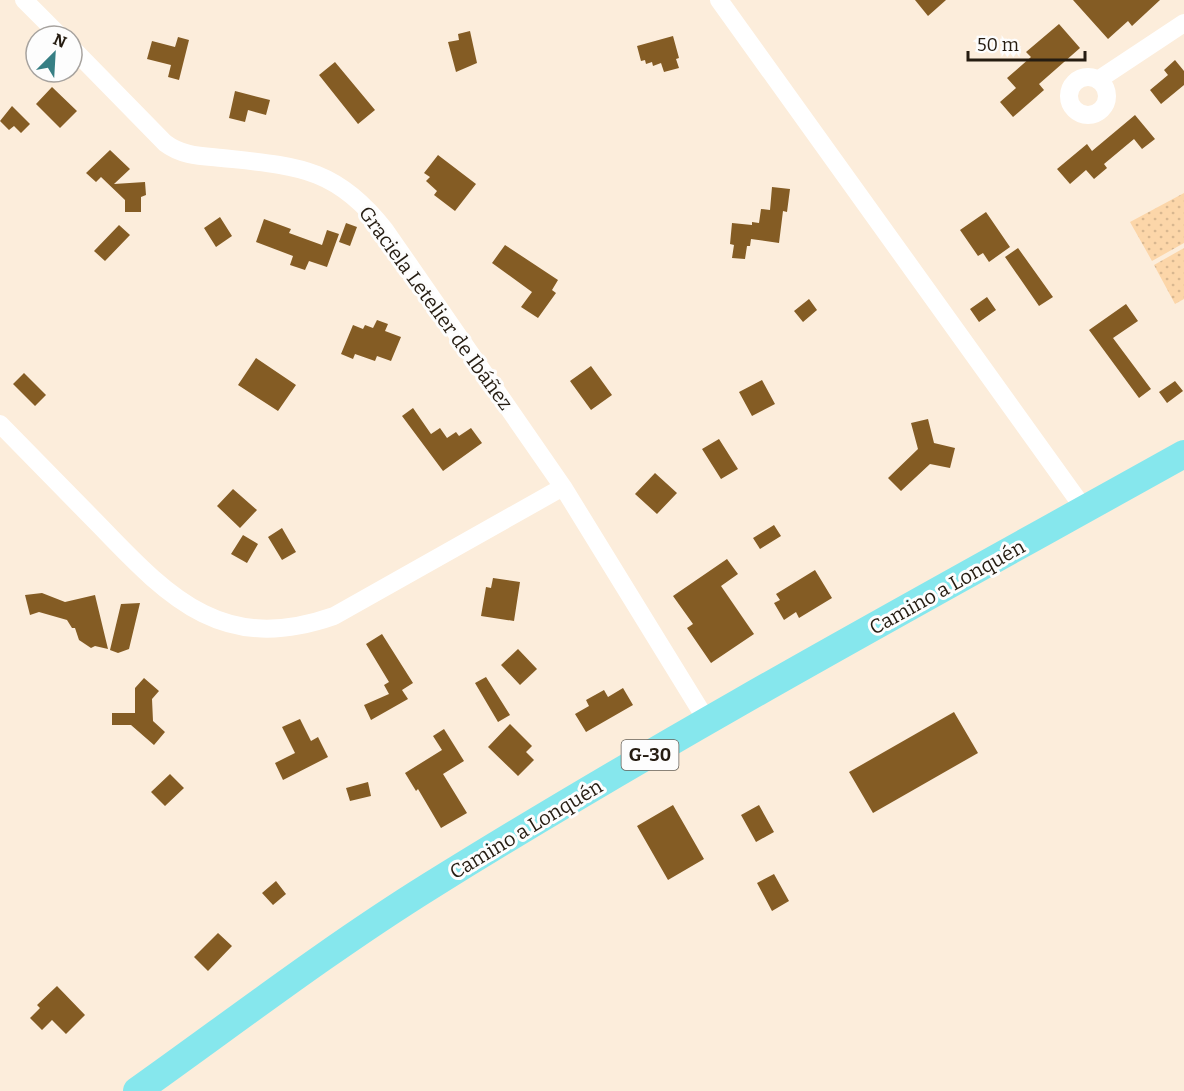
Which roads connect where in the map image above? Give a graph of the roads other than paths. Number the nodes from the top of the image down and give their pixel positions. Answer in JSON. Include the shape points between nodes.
{"nodes":[{"id":1,"x":24,"y":0,"type":"edge"},
{"id":2,"x":719,"y":0,"type":"edge"},
{"id":3,"x":1184,"y":23,"type":"edge"},
{"id":4,"x":48,"y":24,"type":"edge"},
{"id":5,"x":84,"y":60,"type":"edge"},
{"id":6,"x":1098,"y":80,"type":"dead end"},
{"id":7,"x":0,"y":424,"type":"edge"},
{"id":8,"x":1184,"y":454,"type":"edge"},
{"id":9,"x":563,"y":487,"type":"junction"},
{"id":10,"x":1085,"y":510,"type":"junction"},
{"id":11,"x":707,"y":721,"type":"junction"},
{"id":12,"x":137,"y":1091,"type":"edge"}],
"edges":[{"from":1,"to":4,"type":"street"},
{"from":2,"to":10,"type":"street"},
{"from":3,"to":6,"type":"street"},
{"from":5,"to":9,"type":"street","name":"Graciela Letelier de Ibáñez","via":[[165,143],[178,151],[299,168],[327,178],[354,196],[385,230]]},
{"from":7,"to":9,"type":"street","via":[[166,591],[215,620],[252,627],[295,626],[334,616]]},
{"from":8,"to":10,"type":"main road","name":"Camino a Lonquén","number":"G-30"},
{"from":9,"to":11,"type":"street","name":"Graciela Letelier de Ibáñez"},
{"from":10,"to":11,"type":"main road","name":"Camino a Lonquén","number":"G-30"},
{"from":11,"to":12,"type":"main road","name":"Camino a Lonquén","number":"G-30","via":[[428,887]]}]}
